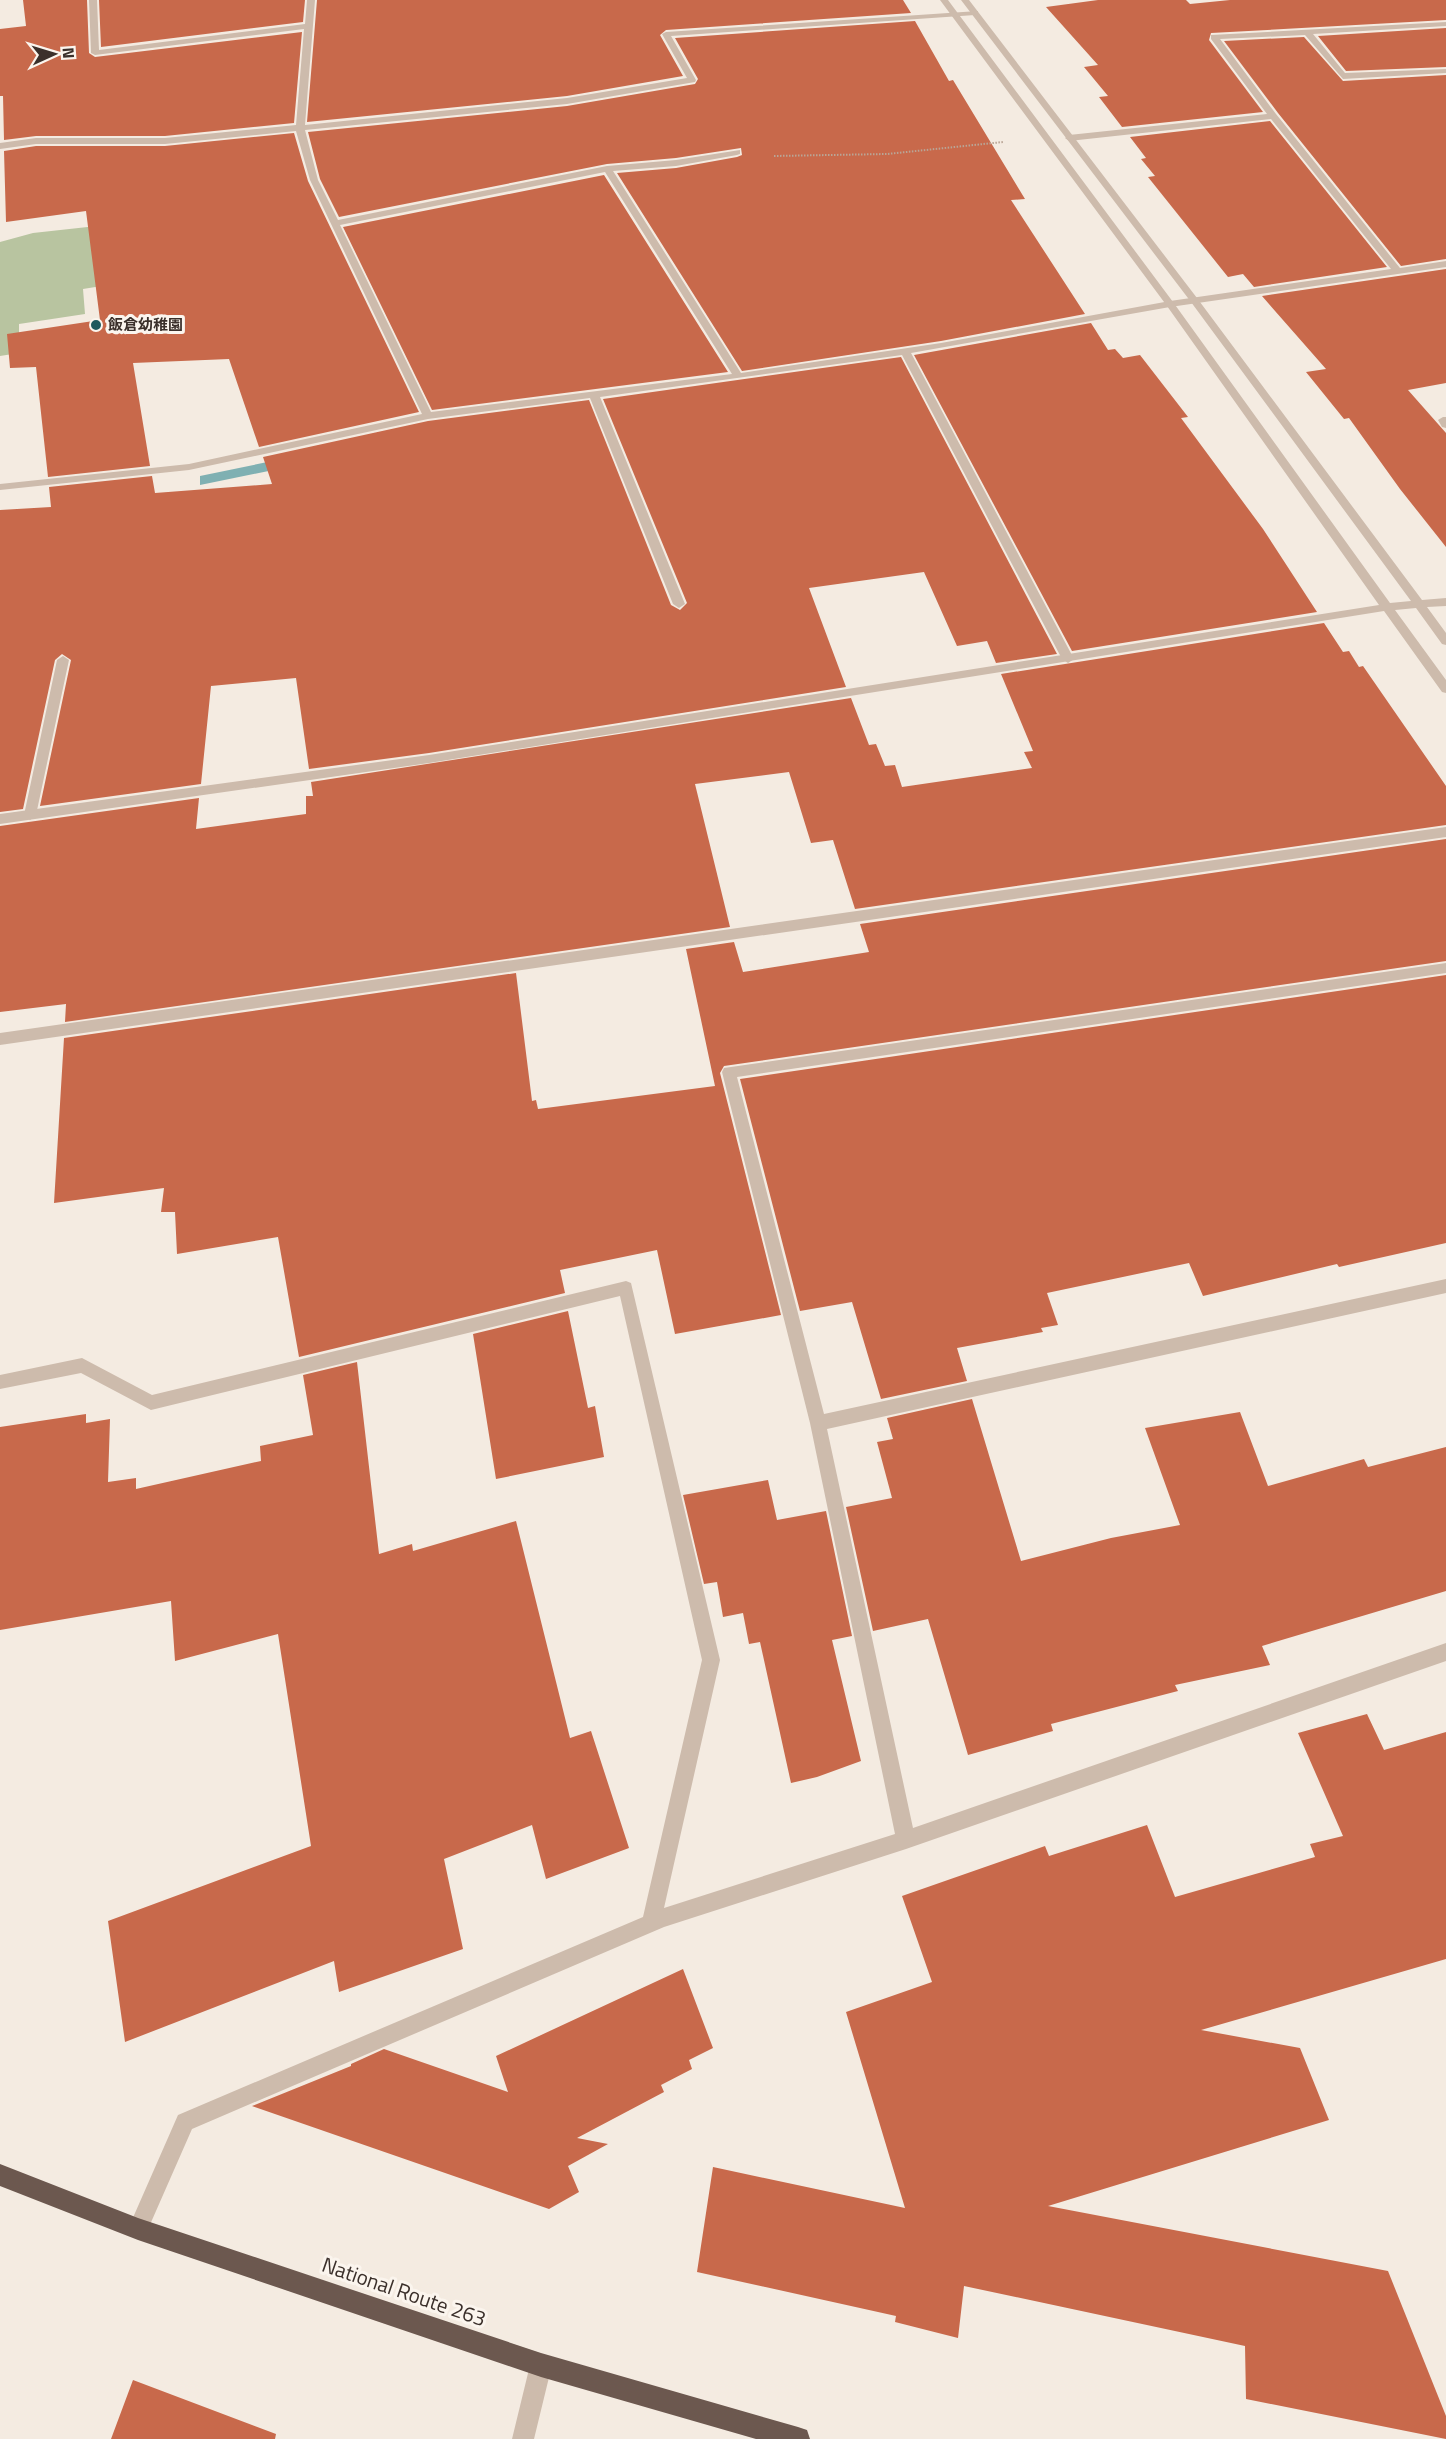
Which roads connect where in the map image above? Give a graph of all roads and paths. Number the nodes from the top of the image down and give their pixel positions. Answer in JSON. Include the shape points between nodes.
{"nodes":[{"id":1,"x":93,"y":0,"type":"edge"},
{"id":2,"x":311,"y":0,"type":"edge"},
{"id":3,"x":944,"y":0,"type":"edge"},
{"id":4,"x":965,"y":0,"type":"edge"},
{"id":5,"x":975,"y":13,"type":"junction"},
{"id":6,"x":955,"y":15,"type":"junction"},
{"id":7,"x":1446,"y":24,"type":"edge"},
{"id":8,"x":310,"y":27,"type":"junction"},
{"id":9,"x":1307,"y":32,"type":"junction"},
{"id":10,"x":1446,"y":71,"type":"edge"},
{"id":11,"x":1273,"y":116,"type":"junction"},
{"id":12,"x":300,"y":128,"type":"junction"},
{"id":13,"x":1069,"y":138,"type":"junction"},
{"id":14,"x":1005,"y":141,"type":"dead end"},
{"id":15,"x":0,"y":146,"type":"edge"},
{"id":16,"x":737,"y":152,"type":"joint"},
{"id":17,"x":607,"y":169,"type":"junction"},
{"id":18,"x":335,"y":223,"type":"junction"},
{"id":19,"x":1446,"y":264,"type":"edge"},
{"id":20,"x":1398,"y":271,"type":"junction"},
{"id":21,"x":1194,"y":300,"type":"junction"},
{"id":22,"x":1170,"y":304,"type":"junction"},
{"id":23,"x":906,"y":351,"type":"junction"},
{"id":24,"x":738,"y":376,"type":"junction"},
{"id":25,"x":594,"y":395,"type":"junction"},
{"id":26,"x":428,"y":416,"type":"junction"},
{"id":27,"x":1446,"y":420,"type":"edge"},
{"id":28,"x":1446,"y":425,"type":"edge"},
{"id":29,"x":0,"y":487,"type":"edge"},
{"id":30,"x":1446,"y":602,"type":"edge"},
{"id":31,"x":679,"y":604,"type":"dead end"},
{"id":32,"x":1421,"y":606,"type":"junction"},
{"id":33,"x":1388,"y":608,"type":"junction"},
{"id":34,"x":1446,"y":641,"type":"edge"},
{"id":35,"x":1068,"y":659,"type":"junction"},
{"id":36,"x":63,"y":660,"type":"dead end"},
{"id":37,"x":1446,"y":689,"type":"edge"},
{"id":38,"x":30,"y":814,"type":"junction"},
{"id":39,"x":0,"y":819,"type":"edge"},
{"id":40,"x":1446,"y":832,"type":"edge"},
{"id":41,"x":1446,"y":968,"type":"edge"},
{"id":42,"x":0,"y":1039,"type":"edge"},
{"id":43,"x":1446,"y":1286,"type":"edge"},
{"id":44,"x":0,"y":1382,"type":"edge"},
{"id":45,"x":818,"y":1423,"type":"junction"},
{"id":46,"x":1446,"y":1652,"type":"edge"},
{"id":47,"x":906,"y":1840,"type":"junction"},
{"id":48,"x":651,"y":1924,"type":"junction"},
{"id":49,"x":0,"y":2175,"type":"edge"},
{"id":50,"x":138,"y":2229,"type":"junction"},
{"id":51,"x":541,"y":2365,"type":"junction"},
{"id":52,"x":524,"y":2439,"type":"edge"},
{"id":53,"x":798,"y":2439,"type":"edge"}],
"edges":[{"from":1,"to":8,"type":"street","via":[[95,53]]},
{"from":2,"to":8,"type":"street"},
{"from":3,"to":6,"type":"street"},
{"from":4,"to":5,"type":"street"},
{"from":5,"to":6,"type":"street"},
{"from":5,"to":13,"type":"street"},
{"from":6,"to":12,"type":"street","via":[[666,34],[692,80],[567,102]]},
{"from":6,"to":22,"type":"street"},
{"from":7,"to":9,"type":"street"},
{"from":8,"to":12,"type":"street"},
{"from":9,"to":10,"type":"street","via":[[1343,76]]},
{"from":9,"to":11,"type":"street","via":[[1214,37]]},
{"from":11,"to":13,"type":"street"},
{"from":11,"to":20,"type":"street"},
{"from":12,"to":15,"type":"street","via":[[165,141],[36,141]]},
{"from":12,"to":18,"type":"street","via":[[314,180]]},
{"from":13,"to":21,"type":"street"},
{"from":14,"to":16,"type":"path","via":[[876,154],[763,156]]},
{"from":16,"to":17,"type":"street"},
{"from":17,"to":18,"type":"street"},
{"from":17,"to":24,"type":"street"},
{"from":18,"to":26,"type":"street"},
{"from":19,"to":20,"type":"street"},
{"from":20,"to":21,"type":"street"},
{"from":21,"to":22,"type":"street"},
{"from":21,"to":32,"type":"street"},
{"from":22,"to":23,"type":"street"},
{"from":22,"to":33,"type":"street"},
{"from":23,"to":24,"type":"street"},
{"from":23,"to":35,"type":"street"},
{"from":24,"to":25,"type":"street"},
{"from":25,"to":26,"type":"street"},
{"from":25,"to":31,"type":"street"},
{"from":26,"to":29,"type":"street","via":[[189,466]]},
{"from":27,"to":28,"type":"street"},
{"from":30,"to":32,"type":"street"},
{"from":32,"to":33,"type":"street"},
{"from":32,"to":34,"type":"street"},
{"from":33,"to":35,"type":"street"},
{"from":33,"to":37,"type":"street"},
{"from":35,"to":38,"type":"street","via":[[429,759]]},
{"from":36,"to":38,"type":"street"},
{"from":38,"to":39,"type":"street"},
{"from":40,"to":42,"type":"street"},
{"from":41,"to":45,"type":"street","via":[[729,1072]]},
{"from":43,"to":45,"type":"street"},
{"from":44,"to":48,"type":"street","via":[[82,1365],[151,1404],[626,1288],[711,1660]]},
{"from":45,"to":47,"type":"street"},
{"from":46,"to":47,"type":"street"},
{"from":47,"to":48,"type":"street"},
{"from":48,"to":50,"type":"street","via":[[185,2122]]},
{"from":49,"to":50,"type":"highway","name":"National Route 263"},
{"from":50,"to":51,"type":"highway","name":"National Route 263"},
{"from":51,"to":52,"type":"street"},
{"from":51,"to":53,"type":"highway","name":"National Route 263"}]}
